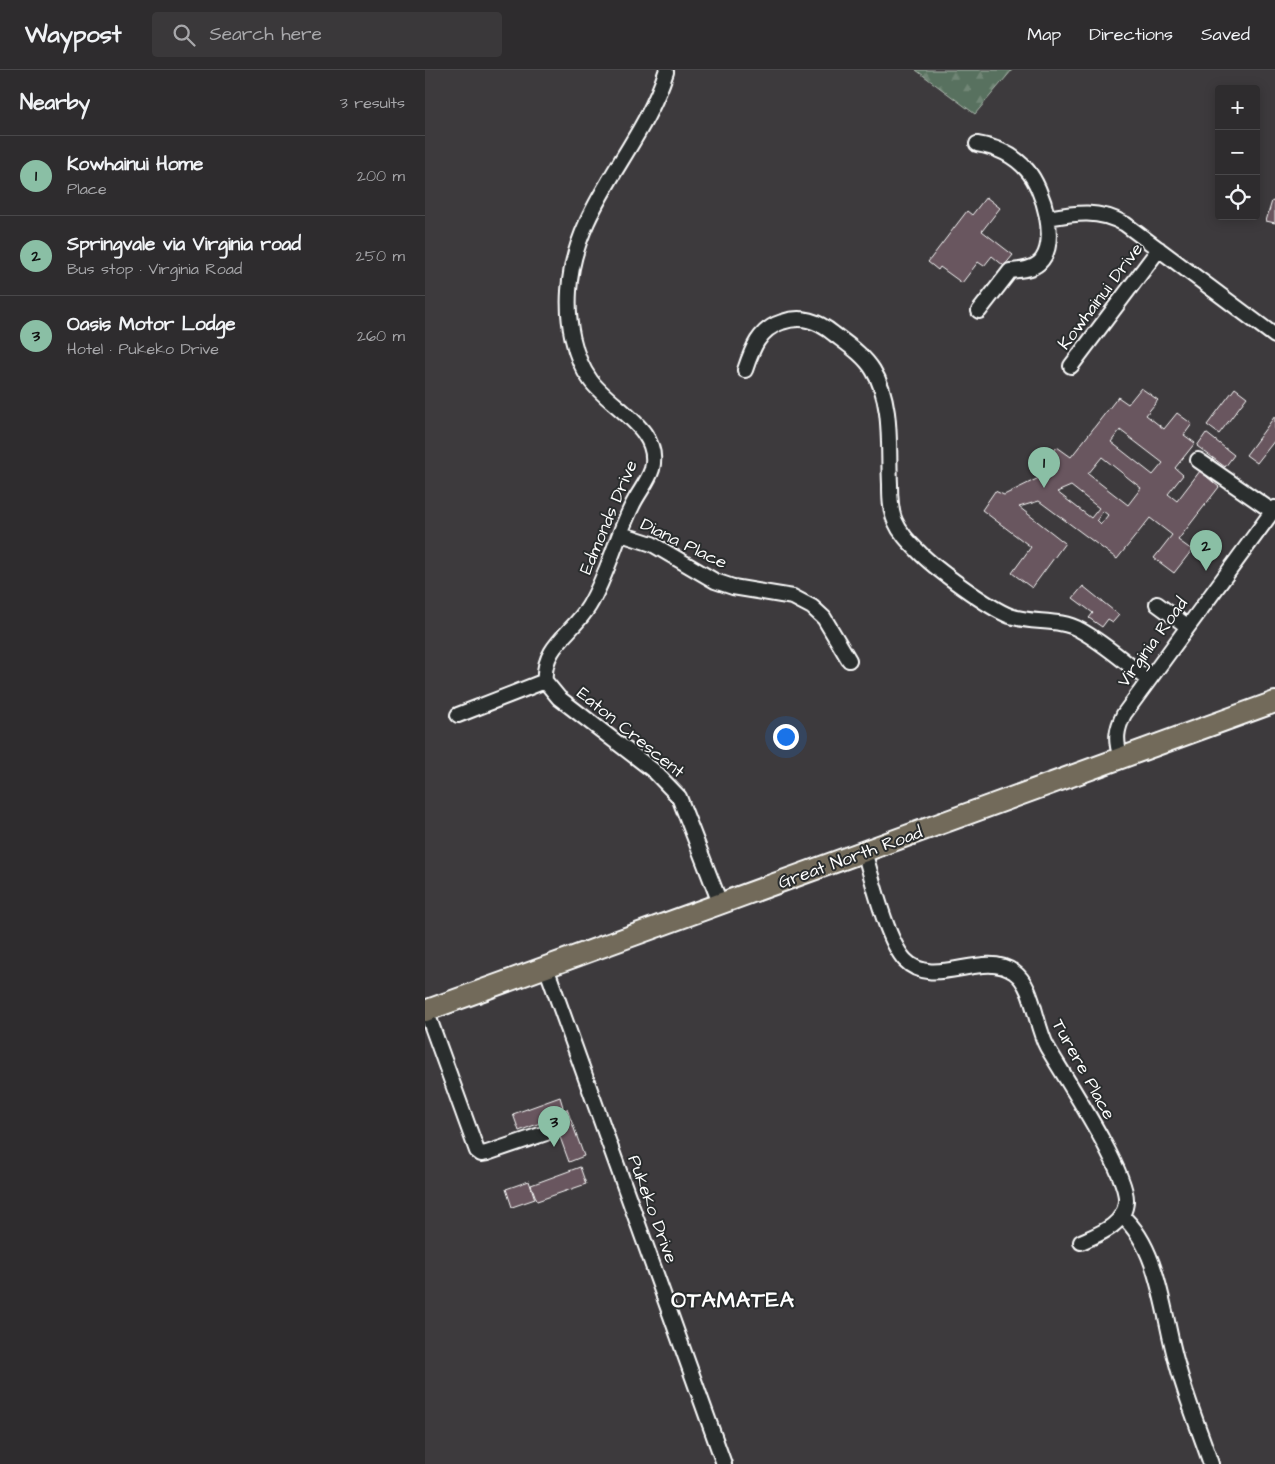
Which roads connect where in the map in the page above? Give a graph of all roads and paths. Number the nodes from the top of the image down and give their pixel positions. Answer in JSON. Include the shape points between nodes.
{"nodes":[{"id":1,"x":666,"y":72,"type":"dead end"},
{"id":2,"x":977,"y":144,"type":"dead end"},
{"id":3,"x":1047,"y":218,"type":"junction"},
{"id":4,"x":1159,"y":249,"type":"junction"},
{"id":5,"x":979,"y":311,"type":"dead end"},
{"id":6,"x":1275,"y":336,"type":"edge"},
{"id":7,"x":1071,"y":366,"type":"dead end"},
{"id":8,"x":745,"y":370,"type":"dead end"},
{"id":9,"x":1198,"y":460,"type":"dead end"},
{"id":10,"x":1274,"y":510,"type":"edge"},
{"id":11,"x":621,"y":534,"type":"junction"},
{"id":12,"x":1157,"y":604,"type":"dead end"},
{"id":13,"x":1187,"y":626,"type":"junction"},
{"id":14,"x":849,"y":660,"type":"dead end"},
{"id":15,"x":1147,"y":679,"type":"junction"},
{"id":16,"x":545,"y":681,"type":"junction"},
{"id":17,"x":1275,"y":702,"type":"edge"},
{"id":18,"x":458,"y":715,"type":"dead end"},
{"id":19,"x":1121,"y":758,"type":"junction"},
{"id":20,"x":863,"y":851,"type":"junction"},
{"id":21,"x":720,"y":904,"type":"junction"},
{"id":22,"x":546,"y":967,"type":"junction"},
{"id":23,"x":425,"y":1010,"type":"edge"},
{"id":24,"x":545,"y":1133,"type":"dead end"},
{"id":25,"x":1122,"y":1216,"type":"junction"},
{"id":26,"x":1081,"y":1242,"type":"dead end"},
{"id":27,"x":724,"y":1464,"type":"edge"},
{"id":28,"x":1211,"y":1464,"type":"edge"}],
"edges":[{"from":1,"to":11,"type":"street","name":"Edmonds Drive","via":[[648,117],[592,209],[569,290],[573,340],[590,379],[645,433],[652,446],[651,470],[631,506]]},
{"from":2,"to":3,"type":"street","via":[[1004,151],[1028,171],[1044,202]]},
{"from":3,"to":4,"type":"street","name":"Kowhainui Drive","via":[[1083,212],[1100,213],[1125,224]]},
{"from":3,"to":5,"type":"street","via":[[1049,240],[1041,262],[1034,267],[1010,271]]},
{"from":4,"to":6,"type":"street","name":"Kowhainui Drive"},
{"from":4,"to":7,"type":"street","name":"Kowhainui Drive"},
{"from":8,"to":15,"type":"street","via":[[753,346],[764,331],[797,318],[825,326],[872,368],[881,386],[887,406],[890,499],[894,520],[905,538],[919,553],[993,608],[1017,618],[1080,629]]},
{"from":9,"to":10,"type":"street"},
{"from":10,"to":13,"type":"street","name":"Virginia Road"},
{"from":11,"to":14,"type":"street","name":"Diana Place","via":[[652,544],[715,581],[793,597],[813,607],[824,618]]},
{"from":11,"to":16,"type":"street","name":"Edmonds Drive","via":[[588,608],[551,650],[544,670]]},
{"from":12,"to":13,"type":"street"},
{"from":13,"to":15,"type":"street","name":"Virginia Road"},
{"from":15,"to":19,"type":"street","name":"Virginia Road","via":[[1117,731]]},
{"from":16,"to":18,"type":"street"},
{"from":16,"to":21,"type":"street","name":"Eaton Crescent","via":[[559,698],[654,771],[679,797]]},
{"from":17,"to":19,"type":"highway","name":"Great North Road"},
{"from":19,"to":20,"type":"highway","name":"Great North Road"},
{"from":20,"to":21,"type":"highway","name":"Great North Road"},
{"from":20,"to":25,"type":"street","name":"Turere Place","via":[[890,932],[905,961],[917,969],[932,971],[997,965],[1021,978],[1046,1045],[1123,1181],[1127,1202]]},
{"from":21,"to":22,"type":"highway","name":"Great North Road"},
{"from":22,"to":23,"type":"highway","name":"Great North Road"},
{"from":22,"to":27,"type":"street","name":"Pukeko Drive"},
{"from":23,"to":24,"type":"street","via":[[477,1151],[487,1153]]},
{"from":25,"to":26,"type":"street","via":[[1106,1230]]},
{"from":25,"to":28,"type":"street","via":[[1137,1230],[1145,1248],[1185,1390]]}]}
